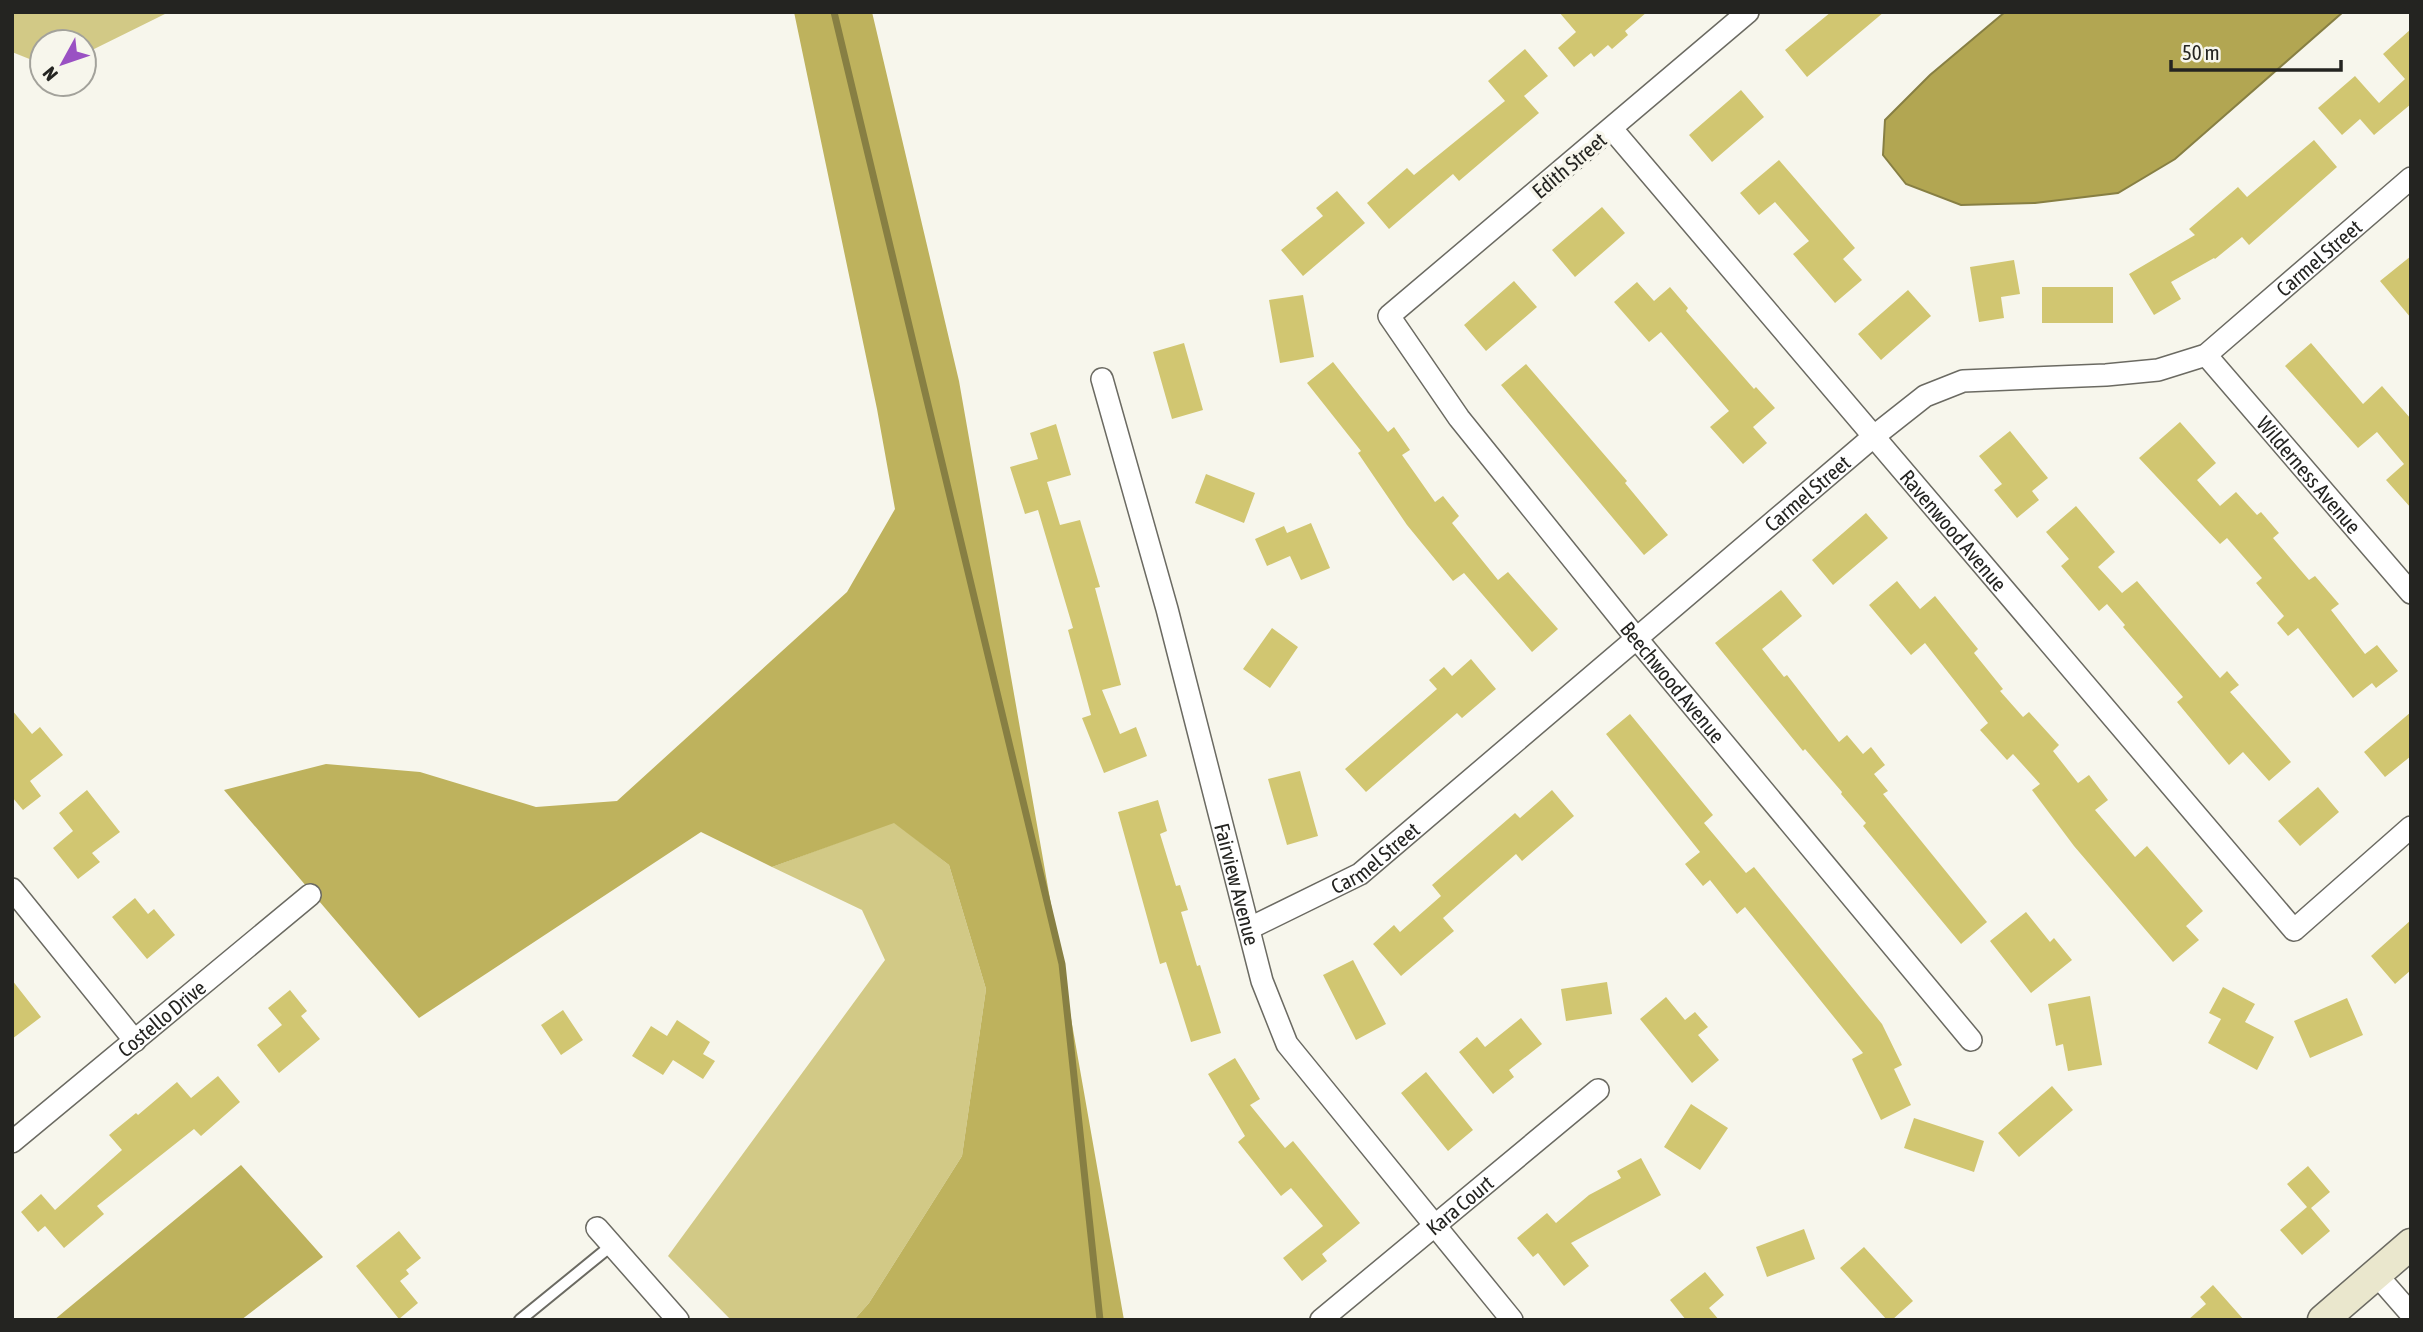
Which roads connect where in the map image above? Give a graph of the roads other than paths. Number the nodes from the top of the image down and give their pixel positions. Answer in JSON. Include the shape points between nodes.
{"nodes":[{"id":1,"x":1748,"y":12,"type":"edge"},
{"id":2,"x":1612,"y":129,"type":"junction"},
{"id":3,"x":2411,"y":178,"type":"edge"},
{"id":4,"x":1389,"y":316,"type":"joint"},
{"id":5,"x":2206,"y":355,"type":"junction"},
{"id":6,"x":1102,"y":379,"type":"dead end"},
{"id":7,"x":1873,"y":437,"type":"junction"},
{"id":8,"x":2411,"y":593,"type":"edge"},
{"id":9,"x":1637,"y":639,"type":"junction"},
{"id":10,"x":2411,"y":827,"type":"edge"},
{"id":11,"x":12,"y":889,"type":"edge"},
{"id":12,"x":310,"y":895,"type":"dead end"},
{"id":13,"x":1250,"y":928,"type":"junction"},
{"id":14,"x":1971,"y":1040,"type":"dead end"},
{"id":15,"x":135,"y":1041,"type":"junction"},
{"id":16,"x":1598,"y":1090,"type":"dead end"},
{"id":17,"x":12,"y":1142,"type":"edge"},
{"id":18,"x":1436,"y":1226,"type":"junction"},
{"id":19,"x":597,"y":1228,"type":"dead end"},
{"id":20,"x":2411,"y":1244,"type":"edge"},
{"id":21,"x":612,"y":1245,"type":"junction"},
{"id":22,"x":2376,"y":1274,"type":"junction"},
{"id":23,"x":2411,"y":1314,"type":"edge"},
{"id":24,"x":520,"y":1320,"type":"edge"},
{"id":25,"x":678,"y":1320,"type":"edge"},
{"id":26,"x":1321,"y":1320,"type":"edge"},
{"id":27,"x":1512,"y":1320,"type":"edge"},
{"id":28,"x":2323,"y":1320,"type":"edge"}],
"edges":[{"from":1,"to":2,"type":"street","name":"Edith Street"},
{"from":2,"to":4,"type":"street","name":"Edith Street"},
{"from":2,"to":7,"type":"street","name":"Ravenwood Avenue"},
{"from":3,"to":5,"type":"street","name":"Carmel Street"},
{"from":4,"to":9,"type":"street","name":"Beechwood Avenue","via":[[1459,418]]},
{"from":5,"to":7,"type":"street","name":"Carmel Street","via":[[2158,370],[1963,381],[1925,396]]},
{"from":5,"to":8,"type":"street","name":"Wilderness Avenue"},
{"from":6,"to":13,"type":"street","name":"Fairview Avenue"},
{"from":7,"to":9,"type":"street","name":"Carmel Street"},
{"from":7,"to":10,"type":"street","name":"Ravenwood Avenue","via":[[2294,930]]},
{"from":9,"to":13,"type":"street","name":"Carmel Street","via":[[1360,874]]},
{"from":9,"to":14,"type":"street","name":"Beechwood Avenue"},
{"from":11,"to":15,"type":"street"},
{"from":12,"to":15,"type":"street","name":"Costello Drive"},
{"from":13,"to":18,"type":"street","name":"Fairview Avenue","via":[[1262,981],[1287,1044]]},
{"from":15,"to":17,"type":"street","name":"Costello Drive"},
{"from":16,"to":18,"type":"street","name":"Kara Court"},
{"from":18,"to":26,"type":"street","name":"Kara Court"},
{"from":18,"to":27,"type":"street","name":"Fairview Avenue"},
{"from":19,"to":21,"type":"street"},
{"from":20,"to":22,"type":"main road"},
{"from":21,"to":24,"type":"lane"},
{"from":21,"to":25,"type":"street"},
{"from":22,"to":23,"type":"street"},
{"from":22,"to":28,"type":"main road"}]}
